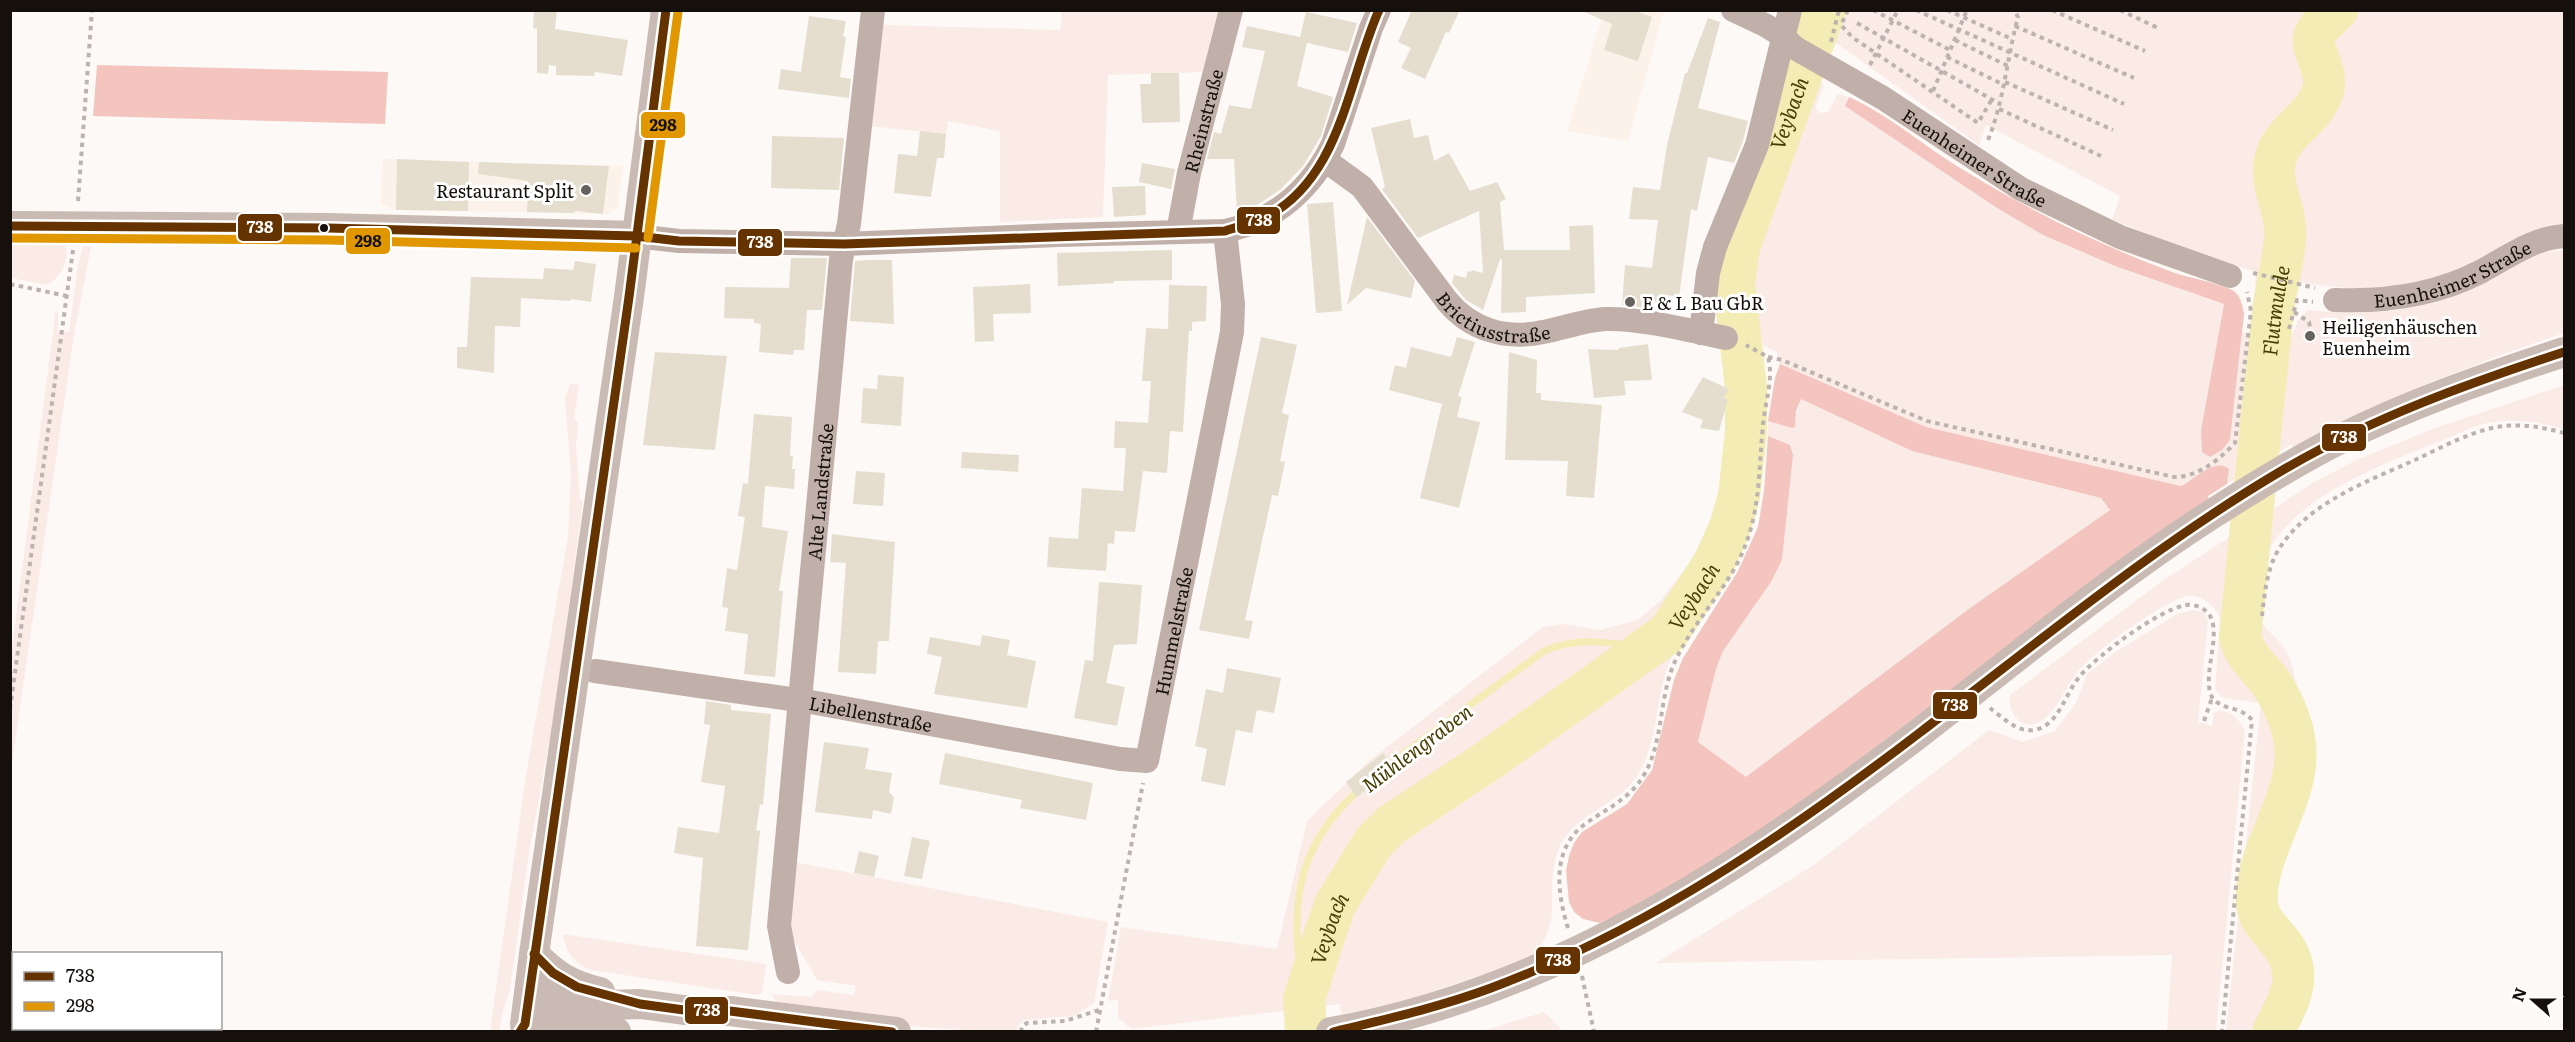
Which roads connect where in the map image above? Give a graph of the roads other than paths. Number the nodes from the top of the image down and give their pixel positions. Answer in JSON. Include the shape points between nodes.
{"nodes":[{"id":1,"x":666,"y":10,"type":"edge"},
{"id":2,"x":873,"y":10,"type":"edge"},
{"id":3,"x":1231,"y":10,"type":"edge"},
{"id":4,"x":1379,"y":10,"type":"edge"},
{"id":5,"x":1733,"y":10,"type":"edge"},
{"id":6,"x":1790,"y":10,"type":"edge"},
{"id":7,"x":1789,"y":42,"type":"junction"},
{"id":8,"x":1325,"y":160,"type":"junction"},
{"id":9,"x":10,"y":226,"type":"edge"},
{"id":10,"x":1225,"y":231,"type":"junction"},
{"id":11,"x":1178,"y":232,"type":"junction"},
{"id":12,"x":636,"y":236,"type":"junction"},
{"id":13,"x":2565,"y":237,"type":"edge"},
{"id":14,"x":844,"y":244,"type":"junction"},
{"id":15,"x":2230,"y":276,"type":"road end"},
{"id":16,"x":2335,"y":300,"type":"dead end"},
{"id":17,"x":1701,"y":333,"type":"junction"},
{"id":18,"x":1725,"y":338,"type":"dead end"},
{"id":19,"x":2565,"y":352,"type":"edge"},
{"id":20,"x":595,"y":671,"type":"dead end"},
{"id":21,"x":800,"y":700,"type":"junction"},
{"id":22,"x":1147,"y":761,"type":"joint"},
{"id":23,"x":534,"y":954,"type":"junction"},
{"id":24,"x":788,"y":972,"type":"dead end"},
{"id":25,"x":640,"y":1004,"type":"junction"},
{"id":26,"x":525,"y":1021,"type":"edge"},
{"id":27,"x":1337,"y":1031,"type":"edge"},
{"id":28,"x":616,"y":1032,"type":"edge"},
{"id":29,"x":896,"y":1032,"type":"edge"}],
"edges":[{"from":1,"to":12,"type":"main road"},
{"from":2,"to":14,"type":"street","name":"Alte Landstraße"},
{"from":3,"to":11,"type":"street","name":"Rheinstraße","via":[[1189,173]]},
{"from":4,"to":8,"type":"street","via":[[1334,144]]},
{"from":5,"to":7,"type":"street","name":"Euenheimer Straße"},
{"from":6,"to":7,"type":"street"},
{"from":7,"to":15,"type":"street","name":"Euenheimer Straße","via":[[2021,189],[2099,228]]},
{"from":7,"to":17,"type":"street","via":[[1754,153],[1715,248]]},
{"from":8,"to":10,"type":"street","via":[[1294,198],[1258,221]]},
{"from":8,"to":17,"type":"street","name":"Brictiusstraße","via":[[1362,187],[1447,302],[1470,323],[1518,334],[1606,319]]},
{"from":9,"to":12,"type":"main road","via":[[328,228]]},
{"from":10,"to":11,"type":"street"},
{"from":10,"to":22,"type":"street","name":"Hummelstraße","via":[[1232,332]]},
{"from":11,"to":14,"type":"street"},
{"from":12,"to":14,"type":"street","via":[[679,241]]},
{"from":12,"to":23,"type":"main road"},
{"from":13,"to":16,"type":"street","name":"Euenheimer Straße","via":[[2535,243],[2481,272],[2430,291],[2375,300]]},
{"from":14,"to":21,"type":"street","name":"Alte Landstraße"},
{"from":17,"to":18,"type":"street","name":"Brictiusstraße"},
{"from":19,"to":27,"type":"main road","via":[[2429,399],[2339,439],[2211,515],[2092,598],[1876,765],[1740,861],[1659,910],[1575,952],[1441,1004]]},
{"from":20,"to":21,"type":"street","name":"Libellenstraße"},
{"from":21,"to":22,"type":"street","name":"Libellenstraße"},
{"from":21,"to":24,"type":"street","name":"Alte Landstraße","via":[[779,926]]},
{"from":23,"to":25,"type":"main road","via":[[576,987]]},
{"from":23,"to":26,"type":"main road"},
{"from":25,"to":26,"type":"main road","via":[[608,1005]]},
{"from":25,"to":29,"type":"main road"},
{"from":26,"to":28,"type":"main road","via":[[545,1028]]}]}
